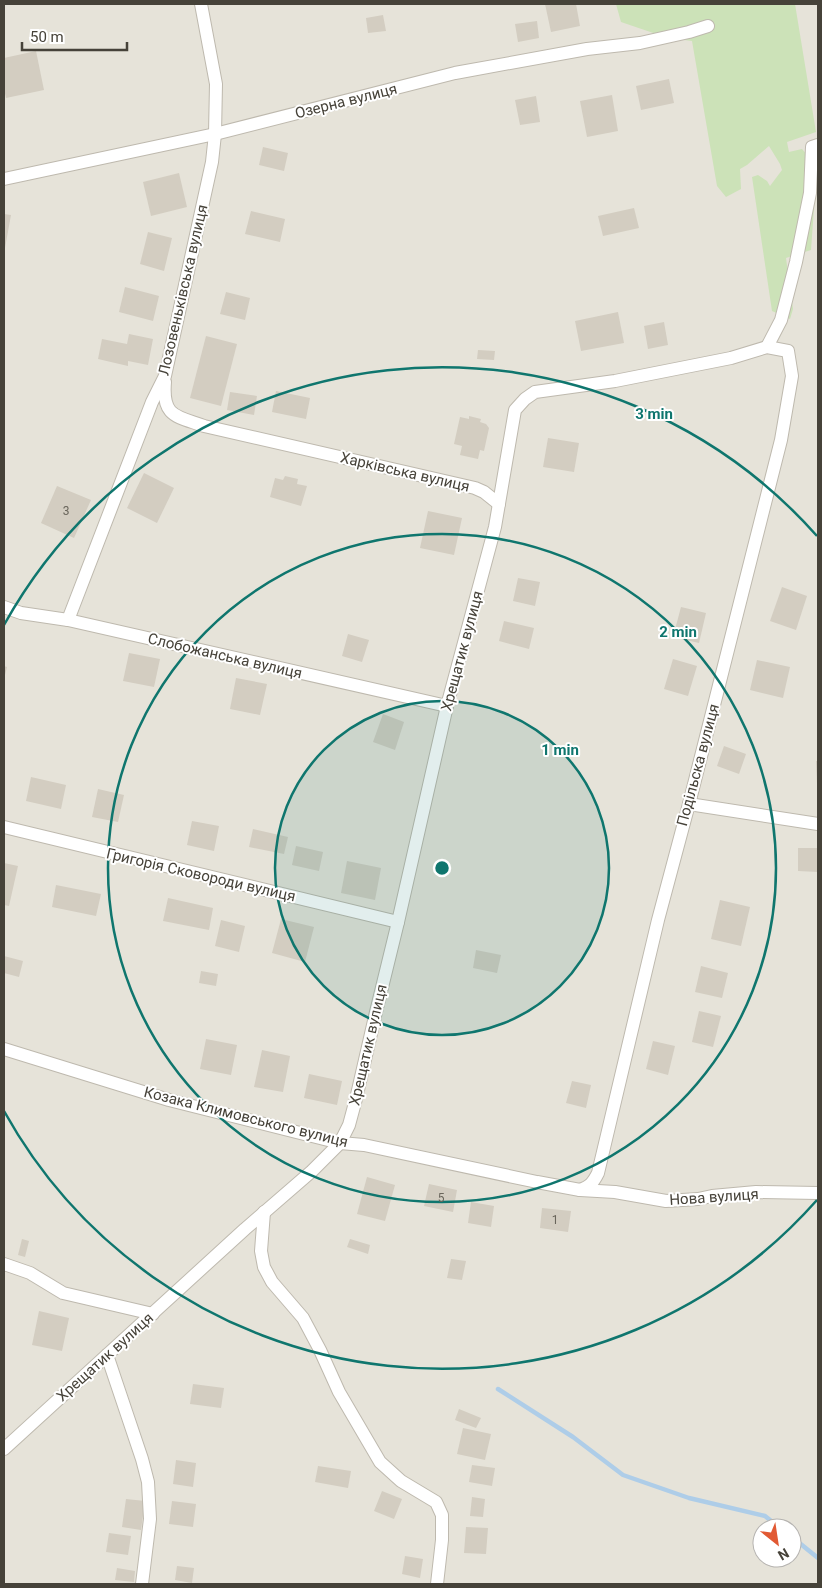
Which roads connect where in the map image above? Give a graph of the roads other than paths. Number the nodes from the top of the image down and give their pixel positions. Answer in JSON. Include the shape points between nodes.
{"nodes":[{"id":1,"x":201,"y":4,"type":"edge"},
{"id":2,"x":708,"y":26,"type":"dead end"},
{"id":3,"x":214,"y":134,"type":"junction"},
{"id":4,"x":815,"y":146,"type":"edge"},
{"id":5,"x":4,"y":178,"type":"edge"},
{"id":6,"x":767,"y":347,"type":"junction"},
{"id":7,"x":165,"y":376,"type":"junction"},
{"id":8,"x":499,"y":504,"type":"junction"},
{"id":9,"x":4,"y":607,"type":"edge"},
{"id":10,"x":68,"y":620,"type":"junction"},
{"id":11,"x":447,"y":706,"type":"junction"},
{"id":12,"x":689,"y":804,"type":"junction"},
{"id":13,"x":818,"y":824,"type":"edge"},
{"id":14,"x":4,"y":828,"type":"edge"},
{"id":15,"x":398,"y":922,"type":"junction"},
{"id":16,"x":4,"y":1049,"type":"edge"},
{"id":17,"x":340,"y":1142,"type":"junction"},
{"id":18,"x":580,"y":1190,"type":"junction"},
{"id":19,"x":818,"y":1193,"type":"edge"},
{"id":20,"x":264,"y":1212,"type":"junction"},
{"id":21,"x":4,"y":1264,"type":"edge"},
{"id":22,"x":153,"y":1314,"type":"junction"},
{"id":23,"x":107,"y":1355,"type":"junction"},
{"id":24,"x":4,"y":1449,"type":"edge"},
{"id":25,"x":142,"y":1584,"type":"edge"},
{"id":26,"x":436,"y":1584,"type":"edge"}],
"edges":[{"from":1,"to":3,"type":"street","name":"Лозовеньківська вулиця","via":[[216,84]]},
{"from":2,"to":3,"type":"street","name":"Озерна вулиця","via":[[640,43],[587,49],[455,73]]},
{"from":3,"to":5,"type":"street","name":"Озерна вулиця"},
{"from":3,"to":7,"type":"street","name":"Лозовеньківська вулиця","via":[[212,162]]},
{"from":4,"to":6,"type":"street","via":[[810,193],[796,262],[781,320]]},
{"from":6,"to":8,"type":"street","via":[[731,358],[615,381],[535,392],[515,410]]},
{"from":6,"to":12,"type":"street","name":"Подільска вулиця","via":[[788,351],[792,376],[781,440]]},
{"from":7,"to":8,"type":"street","name":"Харківська вулиця","via":[[164,401],[178,417],[204,426],[475,488]]},
{"from":7,"to":10,"type":"street","name":"Лозовеньківська вулиця"},
{"from":8,"to":11,"type":"street","name":"Хрещатик вулиця"},
{"from":9,"to":10,"type":"street","name":"Слобожанська вулиця"},
{"from":10,"to":11,"type":"street","name":"Слобожанська вулиця"},
{"from":11,"to":15,"type":"street","name":"Хрещатик вулиця"},
{"from":12,"to":13,"type":"street"},
{"from":12,"to":18,"type":"street","name":"Подільска вулиця","via":[[655,929],[598,1173],[593,1183]]},
{"from":14,"to":15,"type":"street","name":"Григорія Сковороди вулиця"},
{"from":15,"to":17,"type":"street","name":"Хрещатик вулиця","via":[[349,1126]]},
{"from":16,"to":17,"type":"street","name":"Козака Климовського вулиця","via":[[169,1100]]},
{"from":17,"to":18,"type":"street","name":"Козака Климовського вулиця"},
{"from":17,"to":20,"type":"street","name":"Хрещатик вулиця"},
{"from":18,"to":19,"type":"street","name":"Нова вулиця","via":[[615,1192],[666,1202],[756,1192]]},
{"from":20,"to":22,"type":"street","name":"Хрещатик вулиця"},
{"from":20,"to":26,"type":"street","via":[[261,1251],[264,1267],[272,1282],[303,1318],[339,1392],[380,1462],[401,1481],[436,1502],[442,1515]]},
{"from":21,"to":22,"type":"street","via":[[30,1273],[63,1293]]},
{"from":22,"to":23,"type":"street","name":"Хрещатик вулиця"},
{"from":23,"to":24,"type":"street","name":"Хрещатик вулиця"},
{"from":23,"to":25,"type":"street","via":[[148,1482],[150,1519]]}]}
